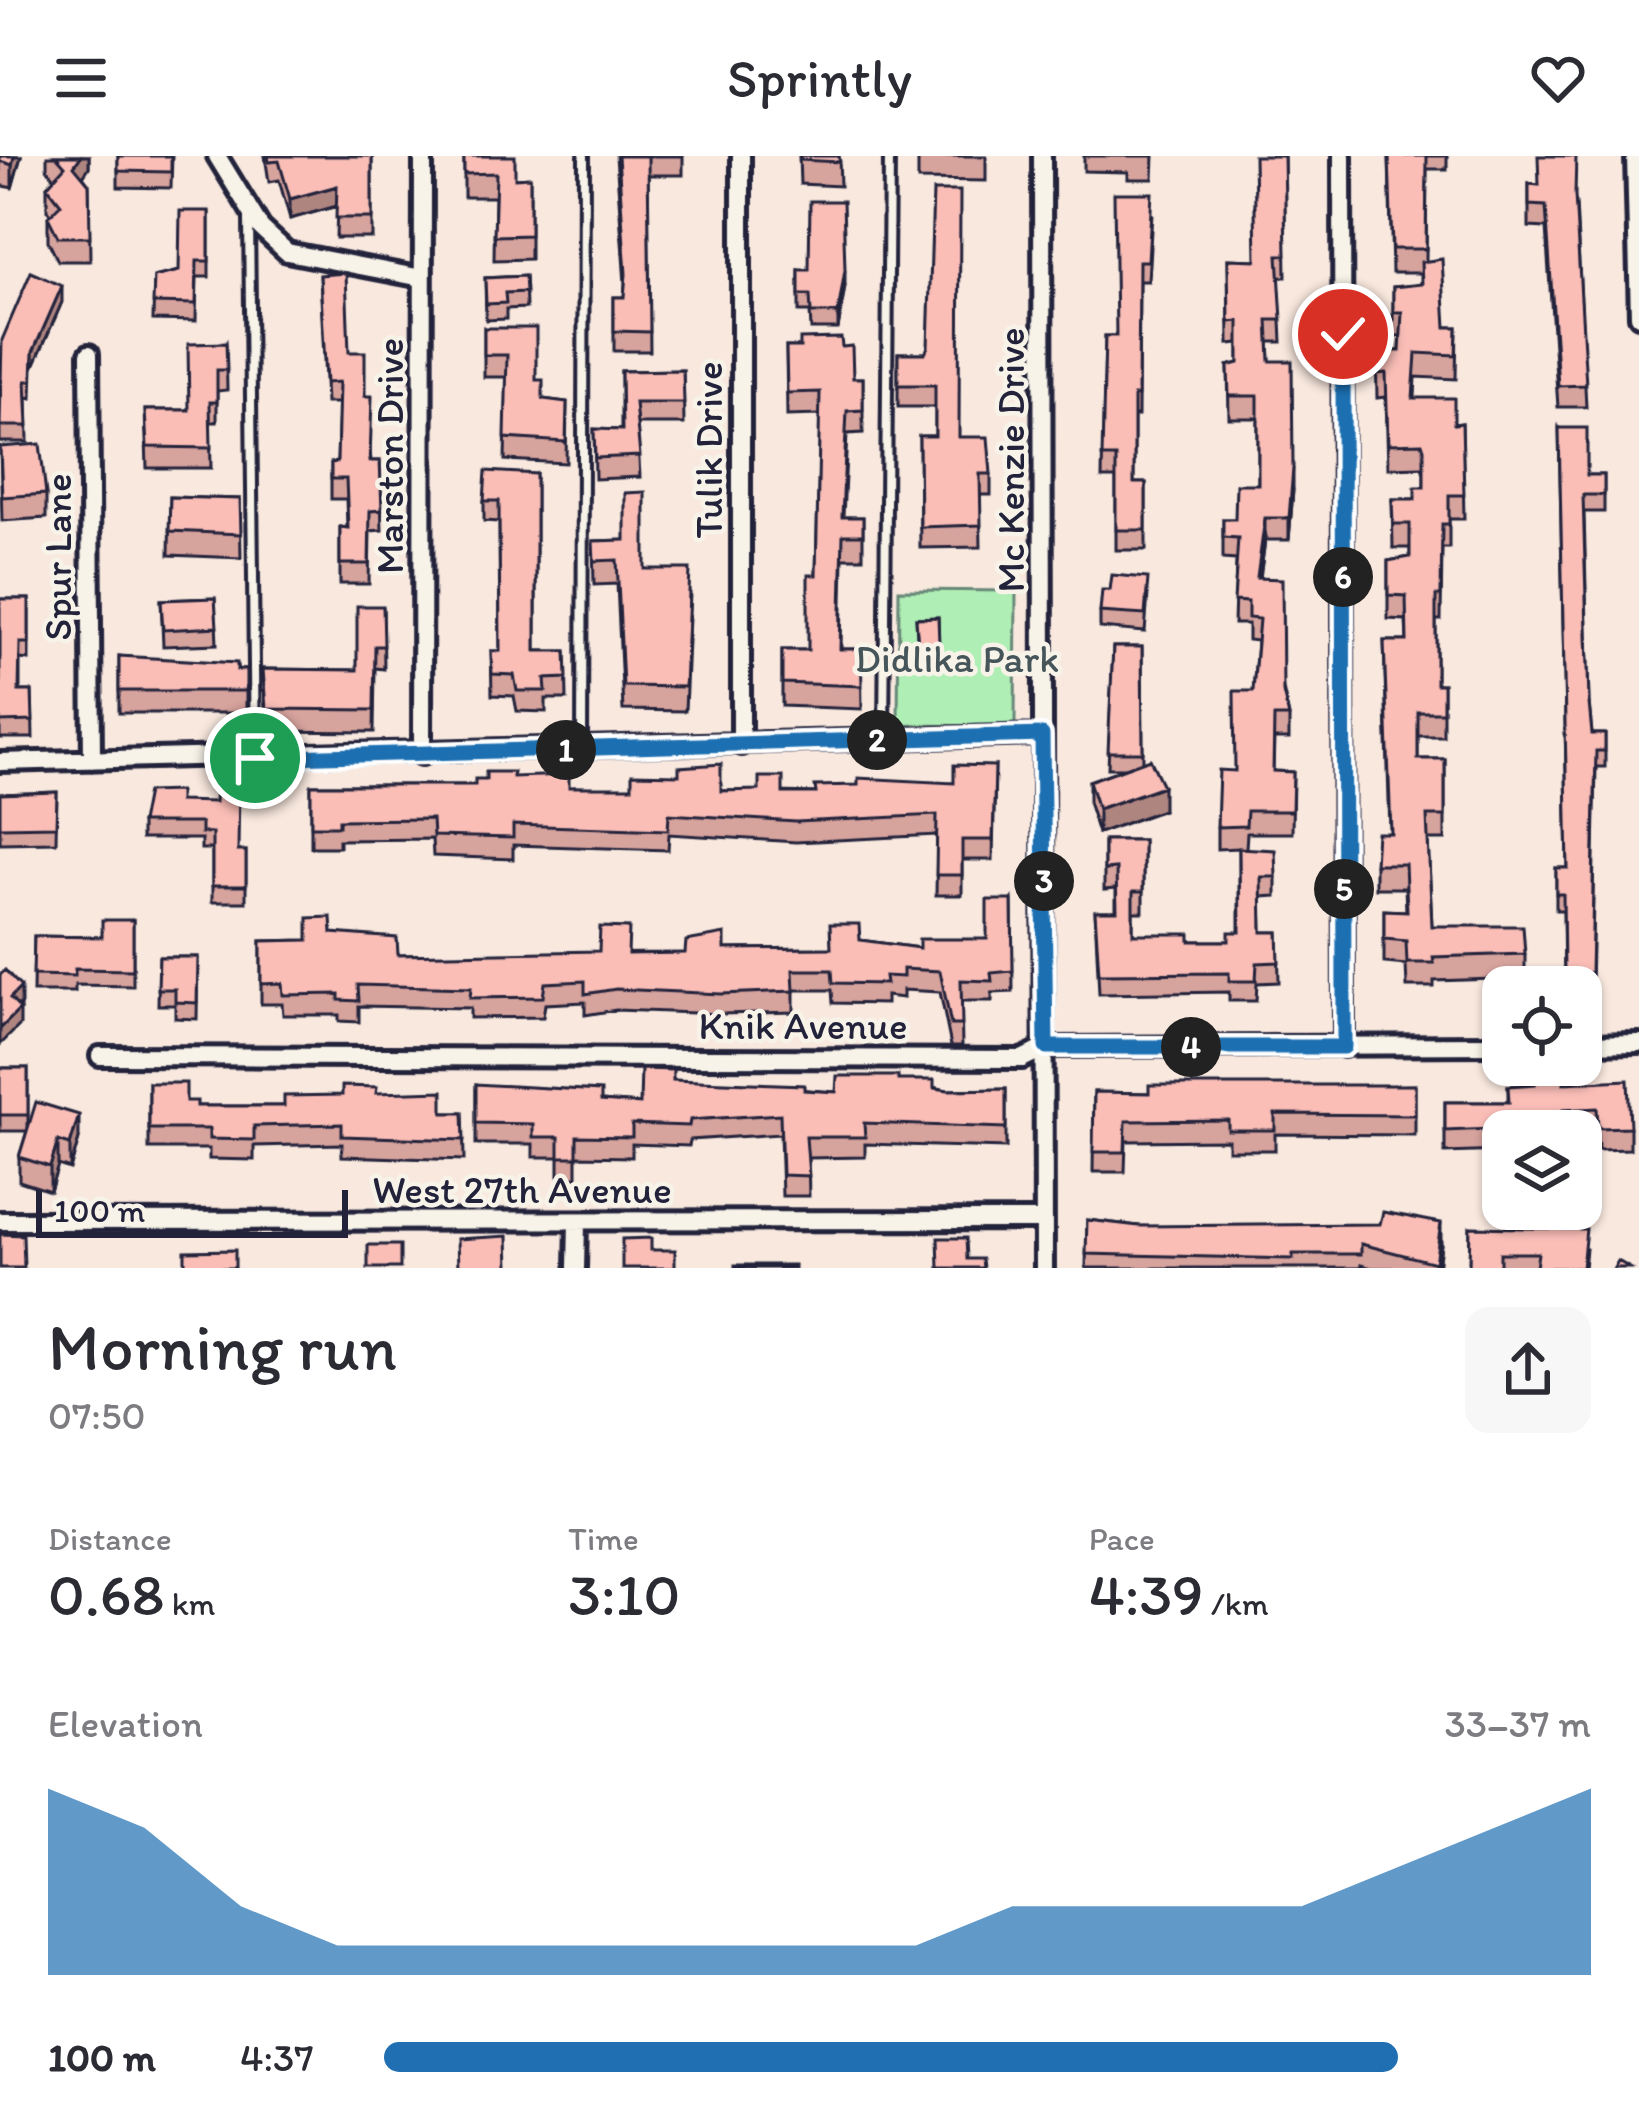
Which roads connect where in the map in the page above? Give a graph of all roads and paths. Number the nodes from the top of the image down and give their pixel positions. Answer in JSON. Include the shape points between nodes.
{"nodes":[{"id":1,"x":217,"y":156,"type":"edge"},
{"id":2,"x":423,"y":156,"type":"edge"},
{"id":3,"x":584,"y":156,"type":"edge"},
{"id":4,"x":741,"y":156,"type":"edge"},
{"id":5,"x":889,"y":156,"type":"edge"},
{"id":6,"x":1042,"y":156,"type":"edge"},
{"id":7,"x":1342,"y":156,"type":"edge"},
{"id":8,"x":1635,"y":156,"type":"edge"},
{"id":9,"x":249,"y":208,"type":"junction"},
{"id":10,"x":422,"y":278,"type":"junction"},
{"id":11,"x":1639,"y":316,"type":"edge"},
{"id":12,"x":89,"y":354,"type":"dead end"},
{"id":13,"x":1042,"y":735,"type":"junction"},
{"id":14,"x":884,"y":740,"type":"junction"},
{"id":15,"x":741,"y":745,"type":"junction"},
{"id":16,"x":582,"y":750,"type":"junction"},
{"id":17,"x":422,"y":755,"type":"junction"},
{"id":18,"x":255,"y":758,"type":"junction"},
{"id":19,"x":92,"y":760,"type":"junction"},
{"id":20,"x":0,"y":762,"type":"edge"},
{"id":21,"x":1639,"y":1043,"type":"edge"},
{"id":22,"x":1602,"y":1044,"type":"edge"},
{"id":23,"x":1482,"y":1045,"type":"edge"},
{"id":24,"x":1046,"y":1047,"type":"junction"},
{"id":25,"x":1344,"y":1047,"type":"junction"},
{"id":26,"x":100,"y":1056,"type":"dead end"},
{"id":27,"x":1044,"y":1220,"type":"junction"},
{"id":28,"x":0,"y":1221,"type":"edge"},
{"id":29,"x":577,"y":1222,"type":"junction"},
{"id":30,"x":576,"y":1268,"type":"edge"},
{"id":31,"x":1044,"y":1268,"type":"edge"}],
"edges":[{"from":1,"to":9,"type":"street"},
{"from":2,"to":10,"type":"street","name":"Marston Drive"},
{"from":3,"to":16,"type":"lane"},
{"from":4,"to":15,"type":"street","name":"Tulik Drive"},
{"from":5,"to":14,"type":"lane"},
{"from":6,"to":13,"type":"street","name":"Mc Kenzie Drive"},
{"from":7,"to":25,"type":"street"},
{"from":8,"to":11,"type":"street"},
{"from":9,"to":10,"type":"street","via":[[287,252]]},
{"from":9,"to":18,"type":"lane"},
{"from":10,"to":17,"type":"street","name":"Marston Drive"},
{"from":12,"to":19,"type":"street","name":"Spur Lane"},
{"from":13,"to":14,"type":"street"},
{"from":13,"to":24,"type":"street","name":"Mc Kenzie Drive"},
{"from":14,"to":15,"type":"street"},
{"from":15,"to":16,"type":"street"},
{"from":16,"to":17,"type":"street"},
{"from":17,"to":18,"type":"street"},
{"from":18,"to":19,"type":"street"},
{"from":19,"to":20,"type":"street"},
{"from":21,"to":22,"type":"street"},
{"from":23,"to":25,"type":"street","name":"Knik Avenue"},
{"from":24,"to":25,"type":"street","name":"Knik Avenue"},
{"from":24,"to":26,"type":"street","name":"Knik Avenue","via":[[1022,1059]]},
{"from":24,"to":27,"type":"street","name":"Mc Kenzie Drive"},
{"from":27,"to":29,"type":"street","name":"West 27th Avenue"},
{"from":27,"to":31,"type":"street","name":"Mc Kenzie Drive"},
{"from":28,"to":29,"type":"street","name":"West 27th Avenue"},
{"from":29,"to":30,"type":"street"}]}
